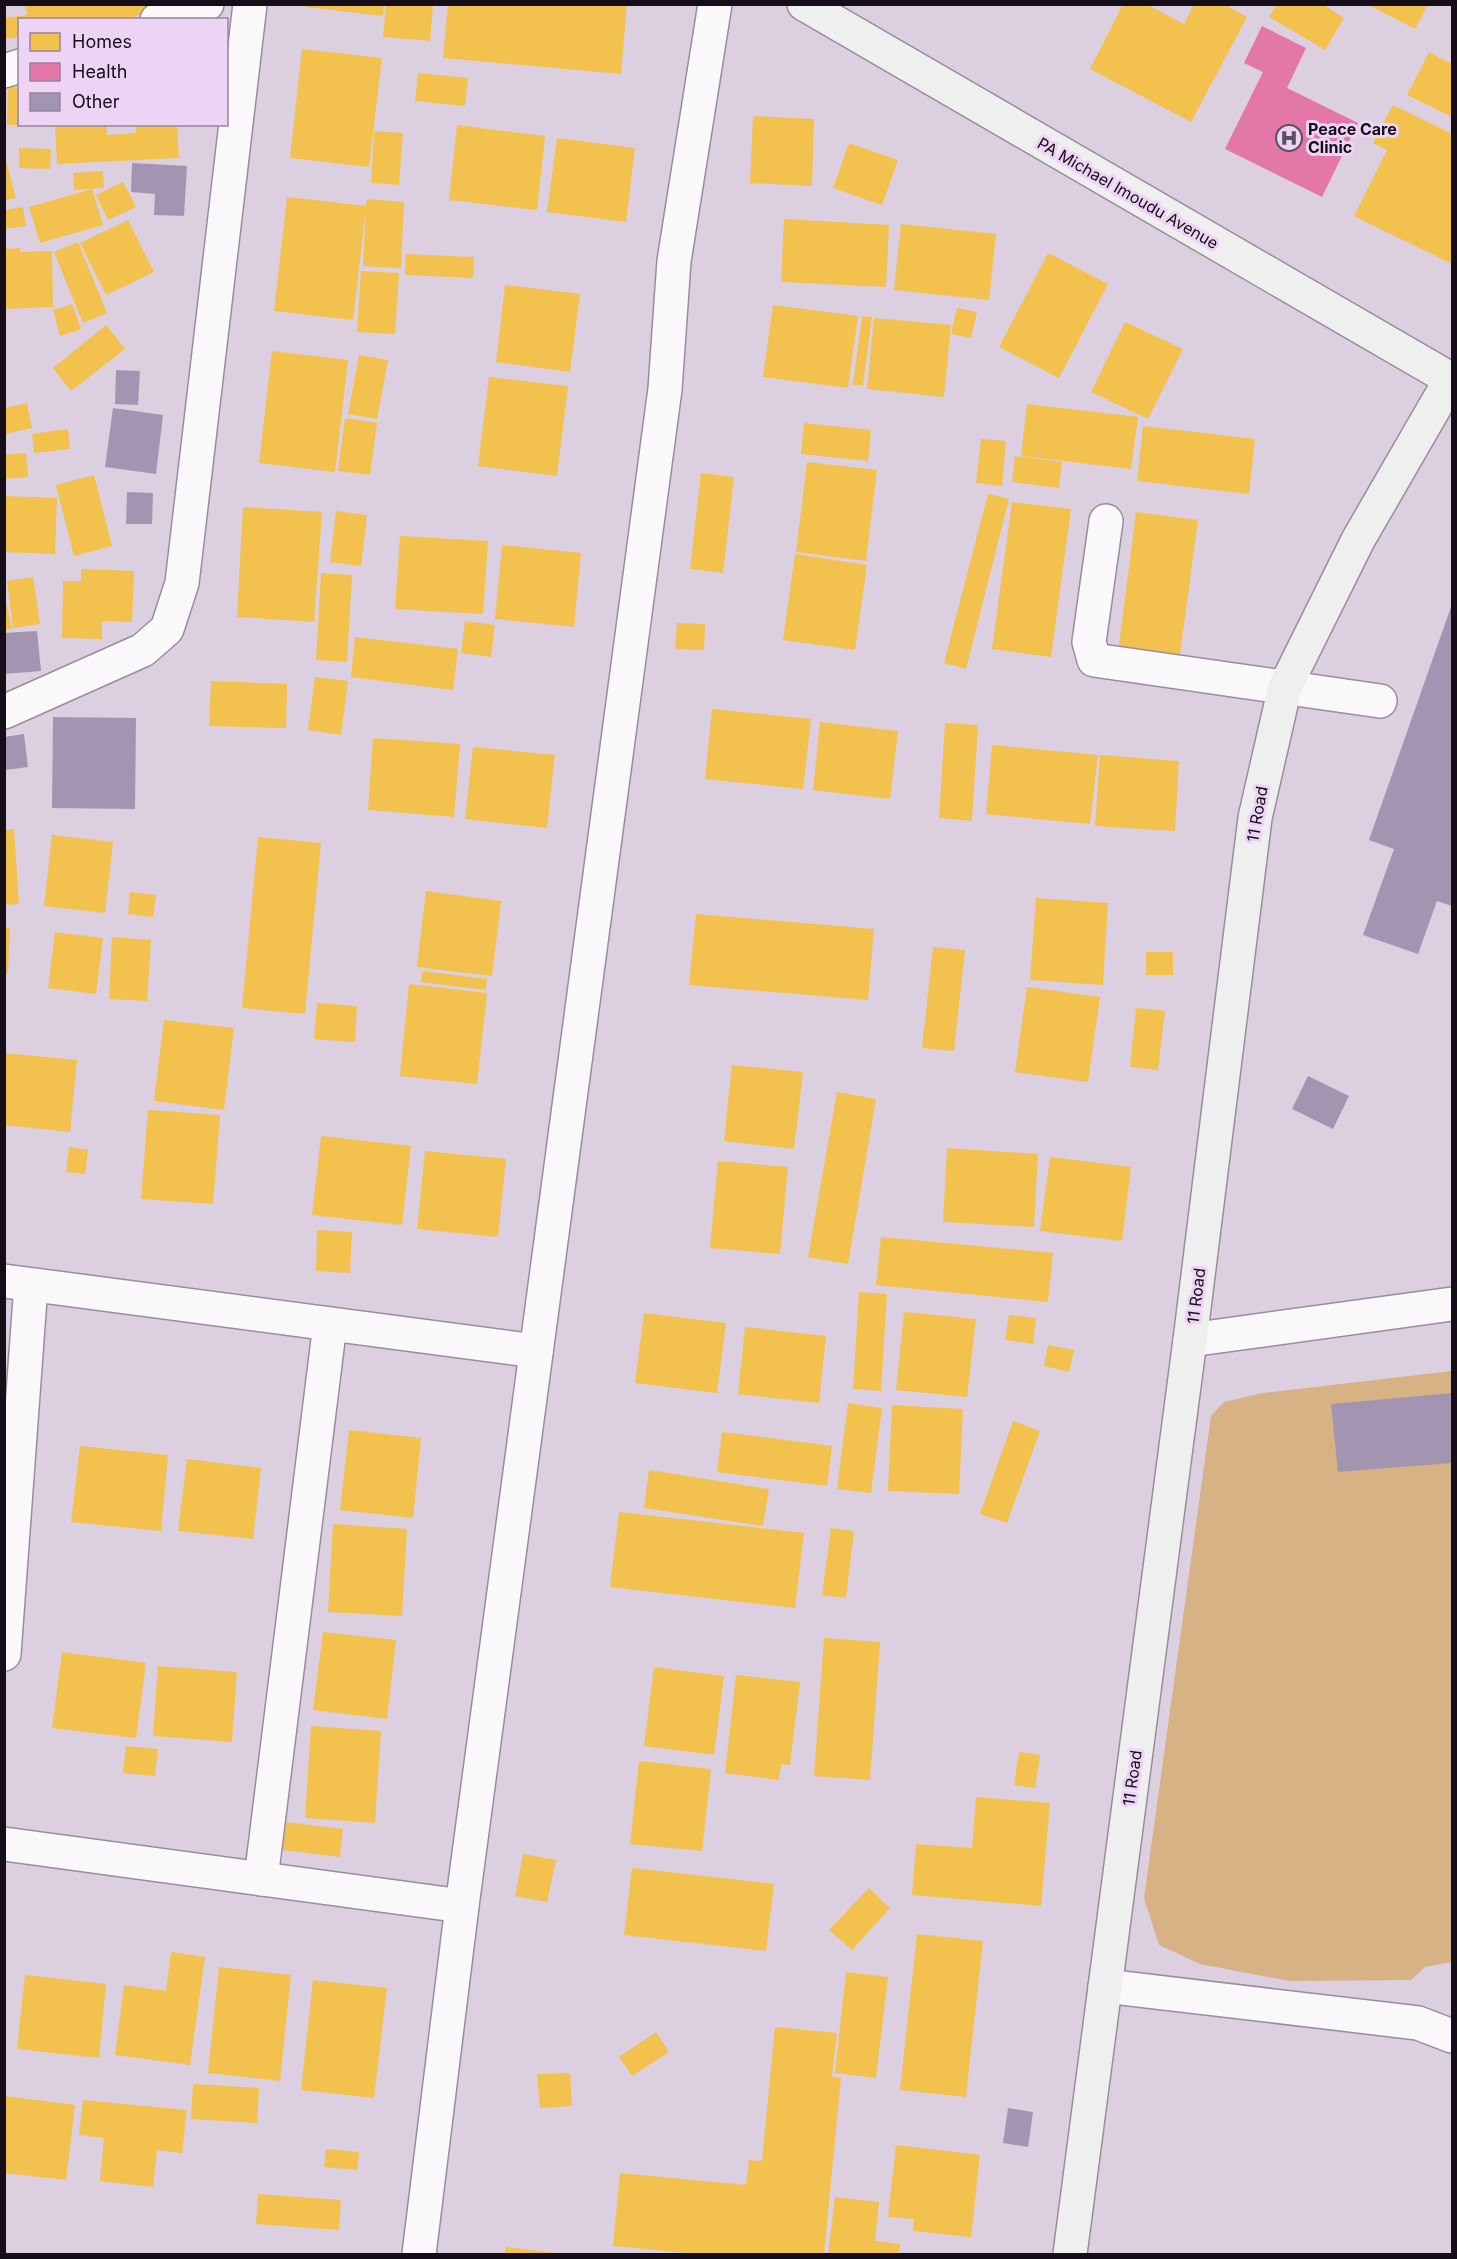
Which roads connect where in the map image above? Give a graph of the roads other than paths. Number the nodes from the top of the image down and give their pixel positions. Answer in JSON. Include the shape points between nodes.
{"nodes":[{"id":1,"x":207,"y":4,"type":"edge"},
{"id":2,"x":250,"y":4,"type":"edge"},
{"id":3,"x":715,"y":4,"type":"edge"},
{"id":4,"x":804,"y":4,"type":"edge"},
{"id":5,"x":163,"y":18,"type":"edge"},
{"id":6,"x":1452,"y":379,"type":"edge"},
{"id":7,"x":1106,"y":521,"type":"dead end"},
{"id":8,"x":1285,"y":687,"type":"junction"},
{"id":9,"x":1380,"y":701,"type":"dead end"},
{"id":10,"x":4,"y":712,"type":"edge"},
{"id":11,"x":18,"y":1283,"type":"edge"},
{"id":12,"x":1452,"y":1304,"type":"edge"},
{"id":13,"x":330,"y":1324,"type":"junction"},
{"id":14,"x":1191,"y":1340,"type":"junction"},
{"id":15,"x":536,"y":1351,"type":"junction"},
{"id":16,"x":4,"y":1654,"type":"edge"},
{"id":17,"x":4,"y":1844,"type":"edge"},
{"id":18,"x":261,"y":1879,"type":"junction"},
{"id":19,"x":462,"y":1906,"type":"junction"},
{"id":20,"x":1105,"y":1986,"type":"junction"},
{"id":21,"x":1452,"y":2036,"type":"edge"},
{"id":22,"x":419,"y":2254,"type":"edge"},
{"id":23,"x":1070,"y":2254,"type":"edge"}],
"edges":[{"from":1,"to":5,"type":"street"},
{"from":2,"to":10,"type":"street","via":[[182,583],[167,629],[143,650]]},
{"from":3,"to":15,"type":"street","via":[[674,261],[665,388]]},
{"from":4,"to":6,"type":"street","name":"PA Michael Imoudu Avenue"},
{"from":6,"to":8,"type":"street","name":"11 Road","via":[[1358,540]]},
{"from":7,"to":8,"type":"street","via":[[1089,642],[1094,660]]},
{"from":8,"to":9,"type":"street"},
{"from":8,"to":14,"type":"street","name":"11 Road","via":[[1255,818]]},
{"from":11,"to":13,"type":"street"},
{"from":11,"to":16,"type":"street"},
{"from":12,"to":14,"type":"street"},
{"from":13,"to":15,"type":"street"},
{"from":13,"to":18,"type":"street"},
{"from":14,"to":20,"type":"street","name":"11 Road"},
{"from":15,"to":19,"type":"street"},
{"from":17,"to":18,"type":"street"},
{"from":18,"to":19,"type":"street"},
{"from":19,"to":22,"type":"street"},
{"from":20,"to":21,"type":"street","via":[[1418,2023]]},
{"from":20,"to":23,"type":"street","name":"11 Road"}]}
